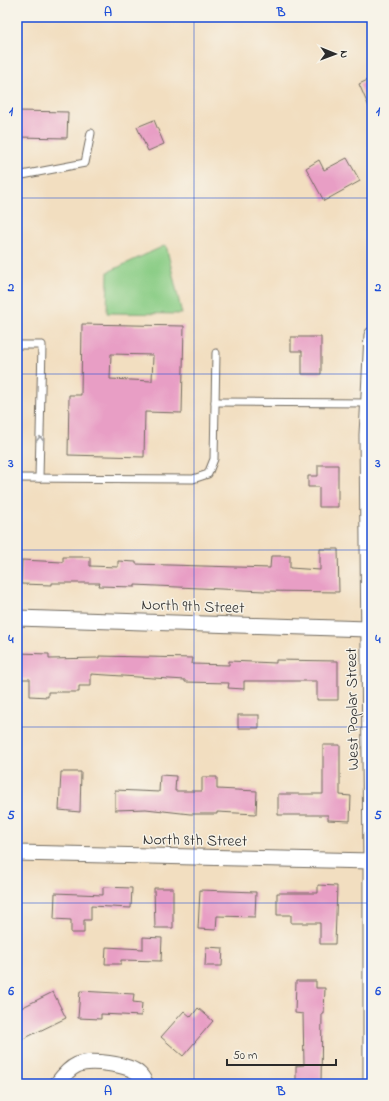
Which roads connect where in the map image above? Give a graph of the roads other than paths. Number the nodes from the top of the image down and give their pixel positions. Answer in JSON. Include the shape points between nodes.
{"nodes":[{"id":1,"x":91,"y":133,"type":"dead end"},
{"id":2,"x":17,"y":176,"type":"edge"},
{"id":3,"x":372,"y":335,"type":"edge"},
{"id":4,"x":17,"y":345,"type":"edge"},
{"id":5,"x":216,"y":353,"type":"dead end"},
{"id":6,"x":215,"y":402,"type":"junction"},
{"id":7,"x":367,"y":403,"type":"junction"},
{"id":8,"x":369,"y":435,"type":"edge"},
{"id":9,"x":17,"y":478,"type":"edge"},
{"id":10,"x":40,"y":478,"type":"junction"},
{"id":11,"x":17,"y":618,"type":"edge"},
{"id":12,"x":368,"y":629,"type":"junction"},
{"id":13,"x":17,"y":853,"type":"edge"},
{"id":14,"x":371,"y":861,"type":"edge"},
{"id":15,"x":56,"y":1084,"type":"edge"},
{"id":16,"x":146,"y":1084,"type":"edge"},
{"id":17,"x":371,"y":1084,"type":"edge"}],
"edges":[{"from":1,"to":2,"type":"lane","via":[[85,163]]},
{"from":3,"to":7,"type":"street","name":"West Poplar Street"},
{"from":10,"to":4,"type":"lane","one_way":true,"via":[[42,345]]},
{"from":5,"to":6,"type":"lane"},
{"from":6,"to":7,"type":"lane"},
{"from":6,"to":10,"type":"lane","via":[[214,459],[208,474],[193,479]]},
{"from":7,"to":8,"type":"street","name":"West Poplar Street"},
{"from":8,"to":12,"type":"street","name":"West Poplar Street"},
{"from":9,"to":10,"type":"lane"},
{"from":11,"to":12,"type":"street","name":"North 9th Street"},
{"from":12,"to":14,"type":"street","name":"West Poplar Street"},
{"from":13,"to":14,"type":"street","name":"North 8th Street"},
{"from":14,"to":17,"type":"street","name":"West Poplar Street"},
{"from":15,"to":16,"type":"street","via":[[77,1064],[99,1063],[118,1065],[139,1073]]}]}
